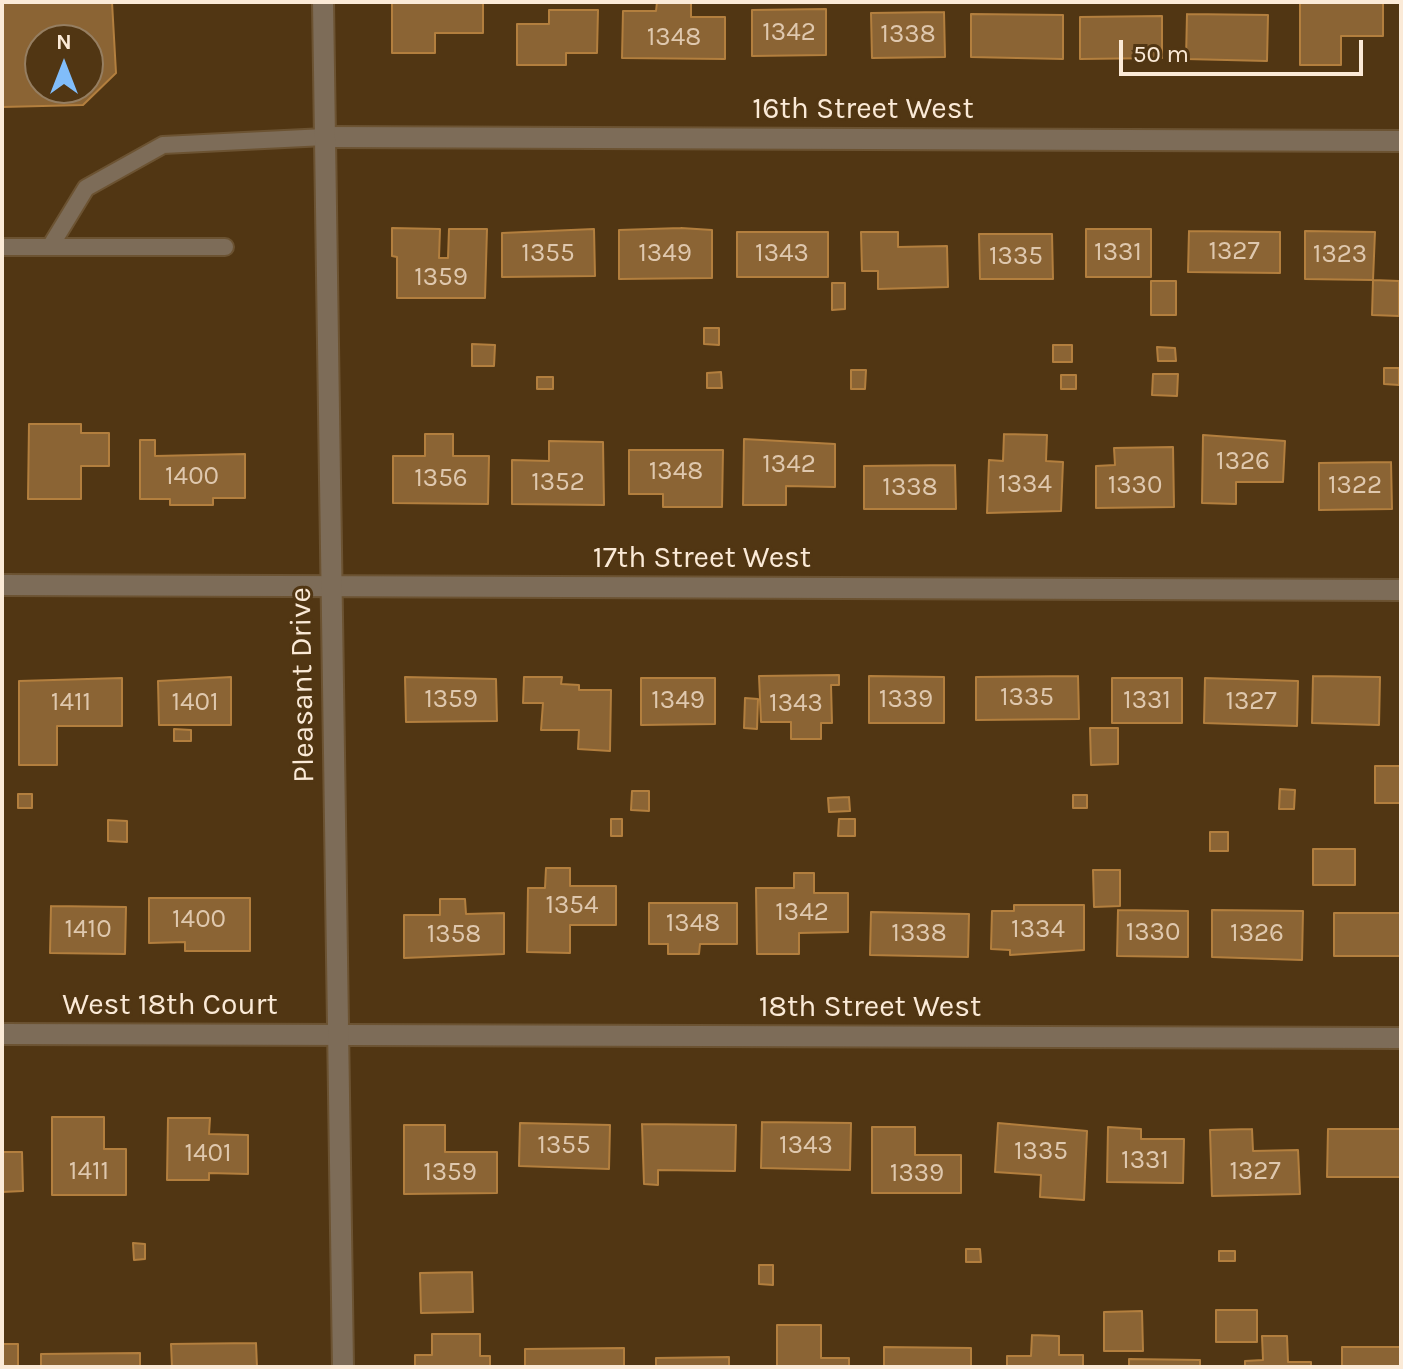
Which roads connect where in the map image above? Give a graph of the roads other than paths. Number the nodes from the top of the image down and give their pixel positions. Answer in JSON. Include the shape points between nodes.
{"nodes":[{"id":1,"x":323,"y":2,"type":"edge"},
{"id":2,"x":325,"y":137,"type":"junction"},
{"id":3,"x":1401,"y":141,"type":"edge"},
{"id":4,"x":2,"y":247,"type":"edge"},
{"id":5,"x":50,"y":247,"type":"junction"},
{"id":6,"x":225,"y":247,"type":"dead end"},
{"id":7,"x":2,"y":585,"type":"edge"},
{"id":8,"x":331,"y":586,"type":"junction"},
{"id":9,"x":1401,"y":590,"type":"edge"},
{"id":10,"x":2,"y":1034,"type":"edge"},
{"id":11,"x":338,"y":1036,"type":"junction"},
{"id":12,"x":1401,"y":1038,"type":"edge"},
{"id":13,"x":343,"y":1367,"type":"edge"}],
"edges":[{"from":1,"to":2,"type":"street","name":"Pleasant Drive"},
{"from":2,"to":3,"type":"street","name":"16th Street West"},
{"from":2,"to":5,"type":"lane","via":[[163,145],[86,188]]},
{"from":2,"to":8,"type":"street","name":"Pleasant Drive"},
{"from":4,"to":5,"type":"lane"},
{"from":5,"to":6,"type":"lane"},
{"from":7,"to":8,"type":"street","name":"17th Street West"},
{"from":8,"to":9,"type":"street","name":"17th Street West"},
{"from":8,"to":11,"type":"street","name":"Pleasant Drive"},
{"from":10,"to":11,"type":"street","name":"West 18th Court"},
{"from":11,"to":12,"type":"street","name":"18th Street West"},
{"from":11,"to":13,"type":"street","name":"Pleasant Drive"}]}
